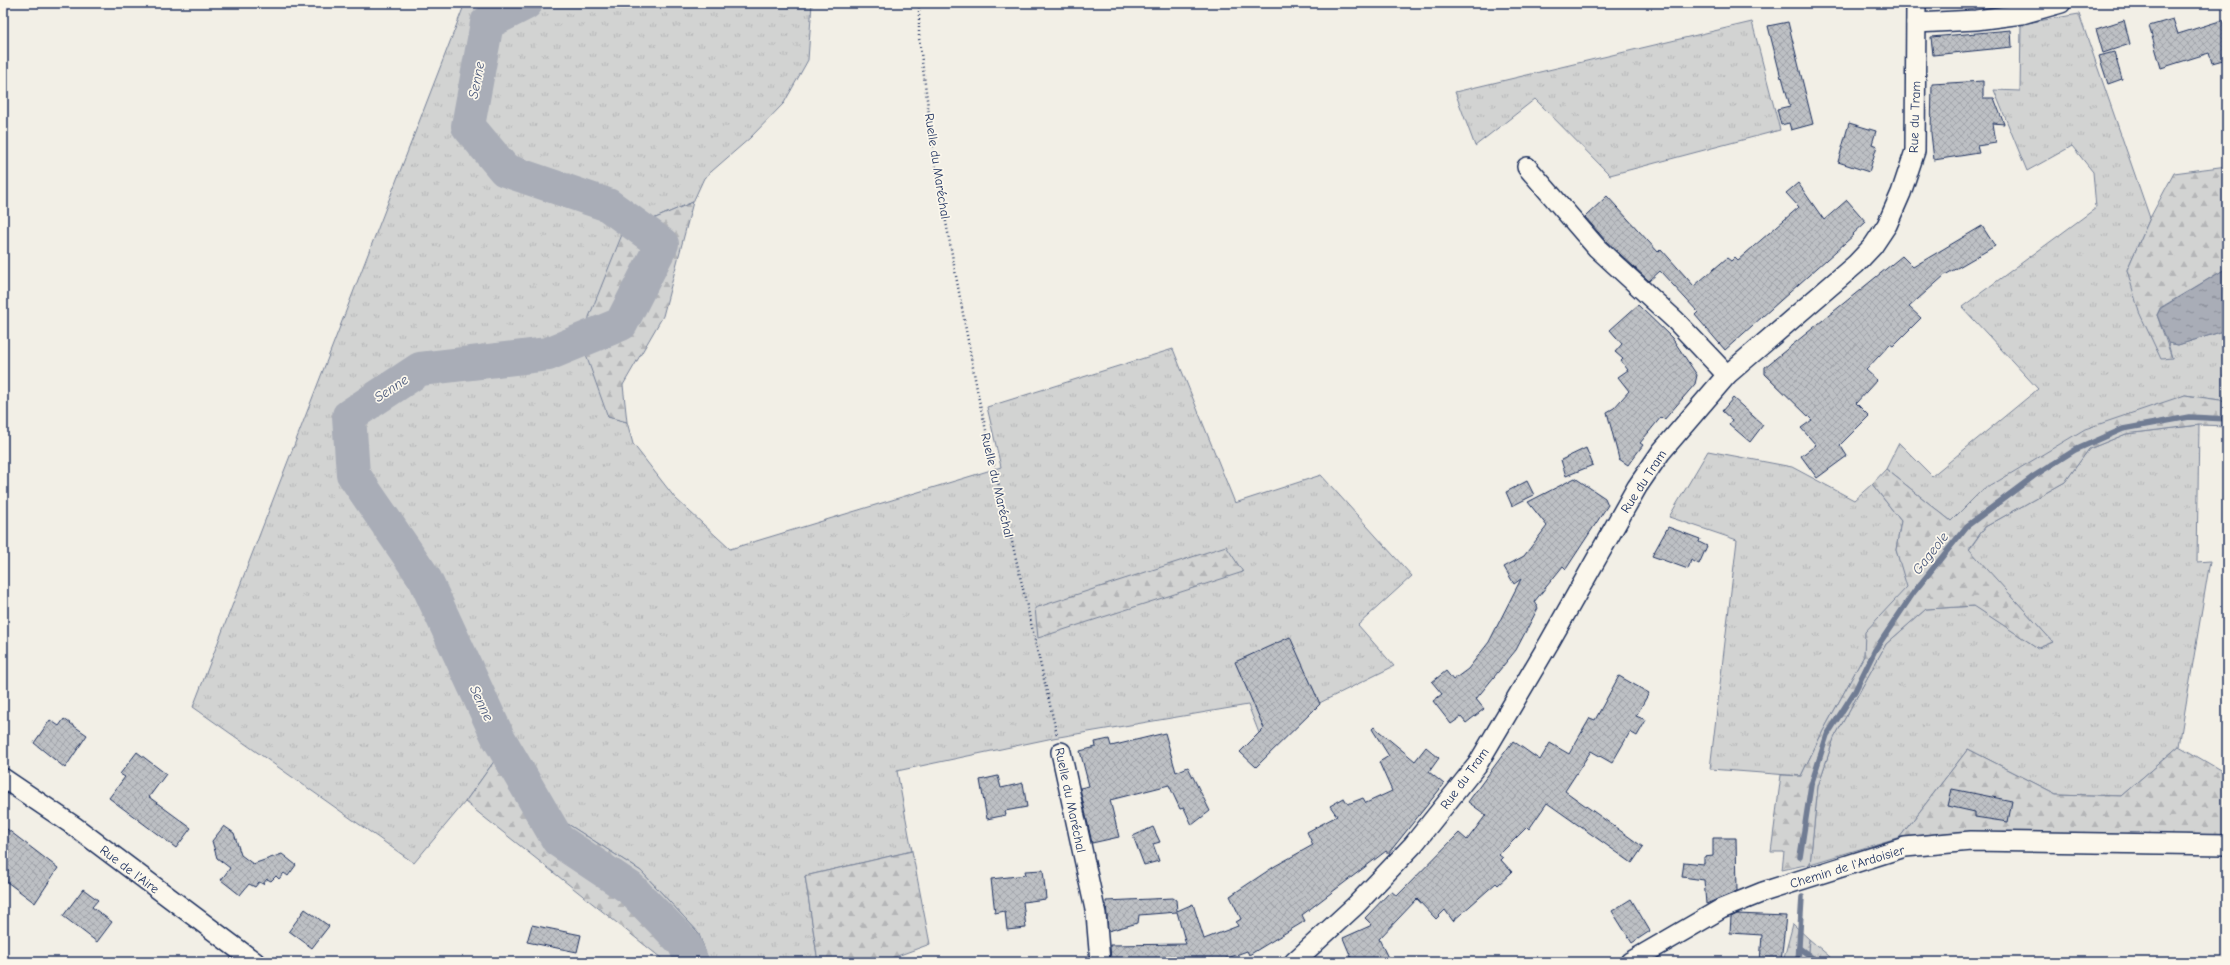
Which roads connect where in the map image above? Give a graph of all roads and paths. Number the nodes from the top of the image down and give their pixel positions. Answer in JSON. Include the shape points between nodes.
{"nodes":[{"id":1,"x":919,"y":3,"type":"edge"},
{"id":2,"x":1916,"y":3,"type":"edge"},
{"id":3,"x":2061,"y":3,"type":"edge"},
{"id":4,"x":1916,"y":23,"type":"junction"},
{"id":5,"x":1527,"y":167,"type":"dead end"},
{"id":6,"x":1726,"y":375,"type":"junction"},
{"id":7,"x":1061,"y":752,"type":"joint"},
{"id":8,"x":3,"y":778,"type":"edge"},
{"id":9,"x":2227,"y":845,"type":"edge"},
{"id":10,"x":255,"y":962,"type":"edge"},
{"id":11,"x":1100,"y":962,"type":"edge"},
{"id":12,"x":1294,"y":962,"type":"edge"},
{"id":13,"x":1630,"y":962,"type":"edge"}],
"edges":[{"from":1,"to":7,"type":"path","name":"Ruelle du Maréchal","via":[[919,38],[936,168],[979,400]]},
{"from":2,"to":4,"type":"street","name":"Rue du Tram"},
{"from":3,"to":4,"type":"street","via":[[2022,14],[1976,20]]},
{"from":4,"to":6,"type":"street","name":"Rue du Tram","via":[[1915,151],[1887,225],[1873,246],[1856,264]]},
{"from":5,"to":6,"type":"street","via":[[1597,248],[1675,320]]},
{"from":6,"to":12,"type":"street","name":"Rue du Tram","via":[[1661,452],[1637,487],[1477,764],[1413,845],[1356,905]]},
{"from":7,"to":11,"type":"street","name":"Ruelle du Maréchal","via":[[1096,914]]},
{"from":8,"to":10,"type":"street","name":"Rue de l'Aire","via":[[74,826]]},
{"from":9,"to":13,"type":"street","name":"Chemin de l'Ardoisier","via":[[1971,841],[1905,846],[1763,892],[1721,909]]}]}
